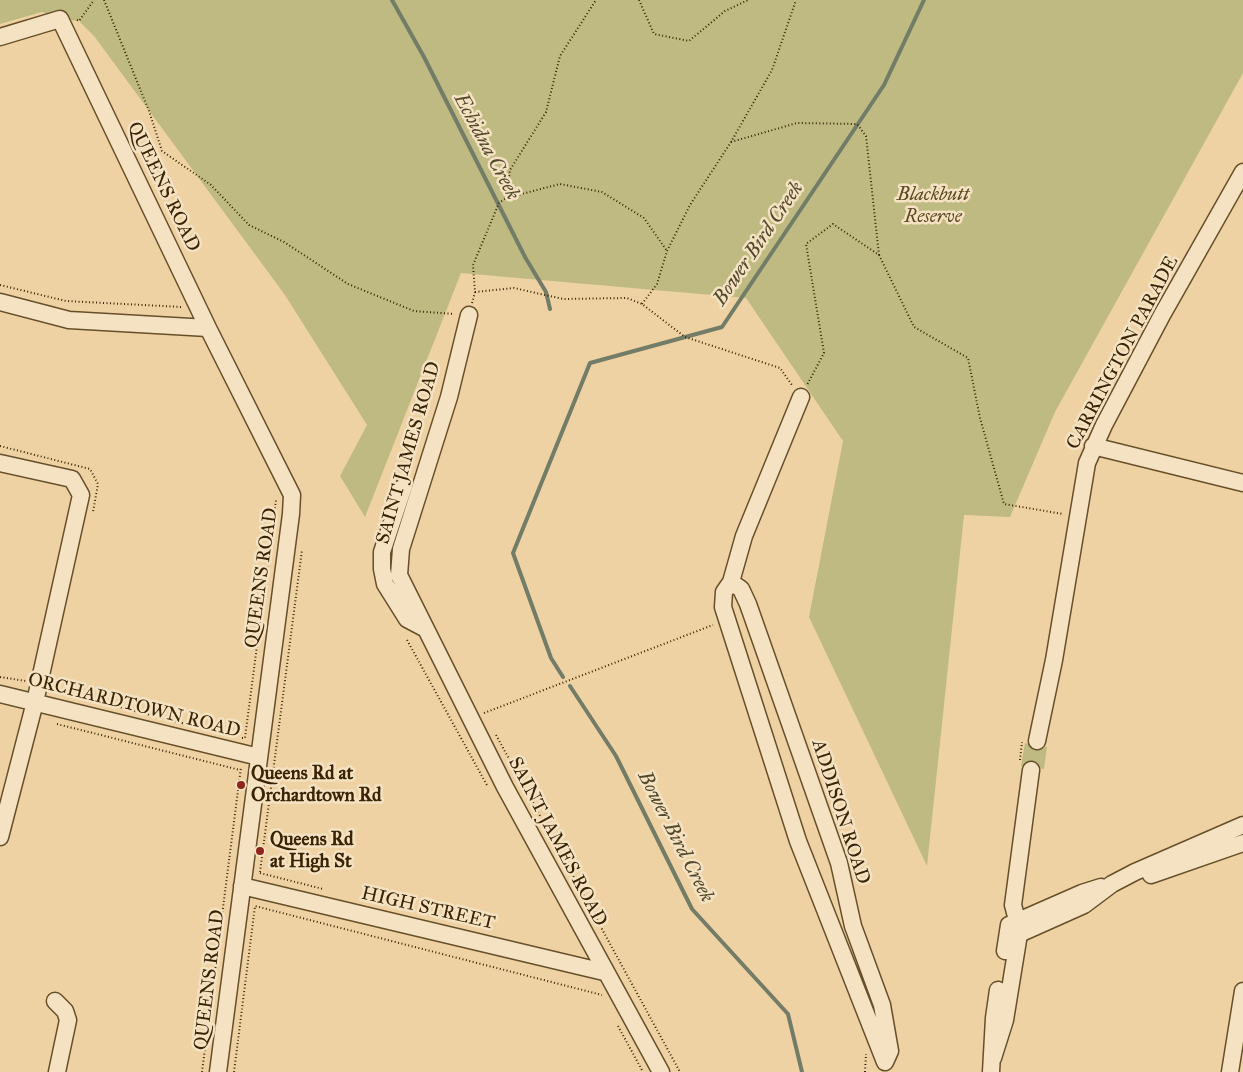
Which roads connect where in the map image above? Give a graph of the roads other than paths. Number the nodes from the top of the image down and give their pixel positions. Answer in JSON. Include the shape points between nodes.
{"nodes":[{"id":1,"x":0,"y":37,"type":"edge"},
{"id":2,"x":1243,"y":172,"type":"edge"},
{"id":3,"x":0,"y":302,"type":"edge"},
{"id":4,"x":469,"y":315,"type":"road end"},
{"id":5,"x":208,"y":328,"type":"junction"},
{"id":6,"x":801,"y":397,"type":"road end"},
{"id":7,"x":1093,"y":446,"type":"junction"},
{"id":8,"x":0,"y":463,"type":"edge"},
{"id":9,"x":1243,"y":483,"type":"edge"},
{"id":10,"x":404,"y":486,"type":"dead end"},
{"id":11,"x":731,"y":582,"type":"junction"},
{"id":12,"x":424,"y":628,"type":"junction"},
{"id":13,"x":0,"y":694,"type":"edge"},
{"id":14,"x":35,"y":702,"type":"junction"},
{"id":15,"x":1038,"y":741,"type":"dead end"},
{"id":16,"x":259,"y":757,"type":"junction"},
{"id":17,"x":1031,"y":770,"type":"dead end"},
{"id":18,"x":1243,"y":825,"type":"edge"},
{"id":19,"x":0,"y":837,"type":"edge"},
{"id":20,"x":1243,"y":843,"type":"edge"},
{"id":21,"x":1135,"y":872,"type":"junction"},
{"id":22,"x":242,"y":886,"type":"junction"},
{"id":23,"x":1018,"y":927,"type":"junction"},
{"id":24,"x":604,"y":972,"type":"junction"},
{"id":25,"x":1243,"y":991,"type":"edge"},
{"id":26,"x":55,"y":1002,"type":"dead end"},
{"id":27,"x":992,"y":1065,"type":"edge"},
{"id":28,"x":885,"y":1067,"type":"edge"},
{"id":29,"x":57,"y":1072,"type":"edge"},
{"id":30,"x":218,"y":1072,"type":"edge"},
{"id":31,"x":661,"y":1072,"type":"edge"},
{"id":32,"x":1230,"y":1072,"type":"edge"}],
"edges":[{"from":1,"to":5,"type":"street","name":"QUEENS ROAD","via":[[60,19]]},
{"from":2,"to":7,"type":"street","name":"CARRINGTON PARADE"},
{"from":3,"to":5,"type":"street","via":[[69,320]]},
{"from":4,"to":12,"type":"street","name":"SAINT JAMES ROAD","via":[[449,397],[398,564],[398,575]]},
{"from":5,"to":16,"type":"street","name":"QUEENS ROAD","via":[[292,495],[293,503]]},
{"from":6,"to":11,"type":"street","name":"ADDISON ROAD","via":[[744,536]]},
{"from":7,"to":9,"type":"street"},
{"from":7,"to":15,"type":"street","name":"CARRINGTON PARADE","via":[[1087,463]]},
{"from":8,"to":14,"type":"street","via":[[72,479],[81,495]]},
{"from":10,"to":12,"type":"street","name":"SAINT JAMES ROAD","via":[[384,544],[382,569],[386,584],[407,619]]},
{"from":11,"to":28,"type":"street","name":"ADDISON ROAD","via":[[724,592],[723,607],[727,620],[798,841]]},
{"from":11,"to":28,"type":"street","name":"ADDISON ROAD","via":[[741,588],[748,604],[839,863],[853,926],[882,1005],[890,1051]]},
{"from":12,"to":24,"type":"street","name":"SAINT JAMES ROAD"},
{"from":13,"to":14,"type":"street","name":"ORCHARDTOWN ROAD"},
{"from":14,"to":16,"type":"street","name":"ORCHARDTOWN ROAD"},
{"from":14,"to":19,"type":"street"},
{"from":16,"to":22,"type":"street","name":"QUEENS ROAD"},
{"from":17,"to":23,"type":"street","via":[[1013,905]]},
{"from":18,"to":21,"type":"street"},
{"from":20,"to":21,"type":"street","via":[[1148,877]]},
{"from":21,"to":23,"type":"street","via":[[1112,884],[1082,893]]},
{"from":22,"to":24,"type":"street","name":"HIGH STREET"},
{"from":22,"to":30,"type":"street","name":"QUEENS ROAD"},
{"from":23,"to":27,"type":"street","via":[[1009,926],[994,1018]]},
{"from":24,"to":31,"type":"street","name":"SAINT JAMES ROAD"},
{"from":25,"to":32,"type":"street"},
{"from":26,"to":29,"type":"street","via":[[65,1011],[68,1020]]}]}
